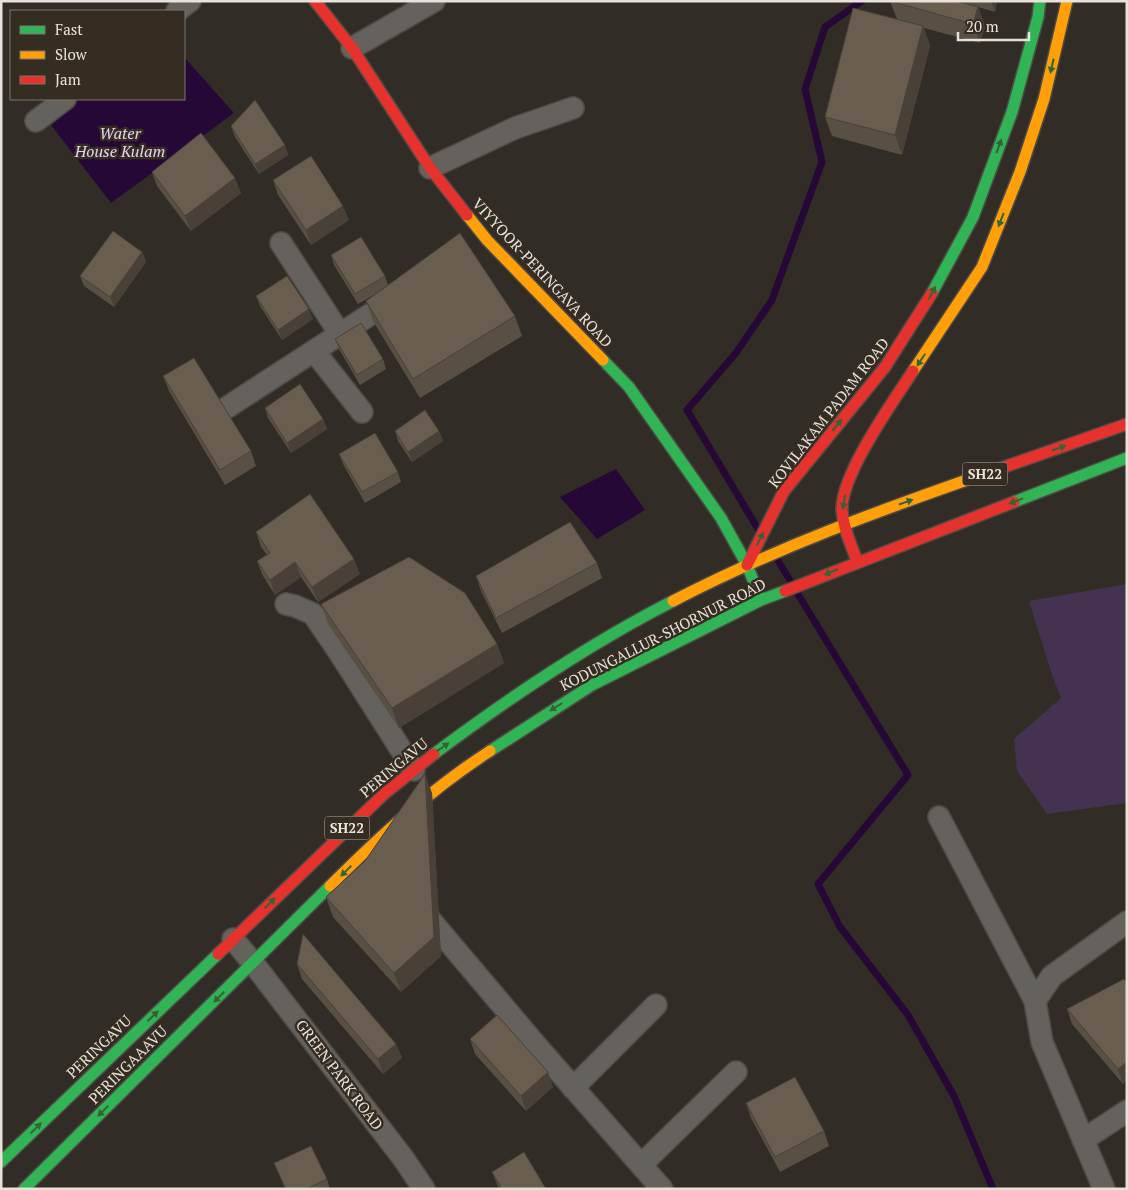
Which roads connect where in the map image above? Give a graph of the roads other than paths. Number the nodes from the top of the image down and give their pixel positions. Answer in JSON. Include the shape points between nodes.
{"nodes":[{"id":1,"x":190,"y":1,"type":"edge"},
{"id":2,"x":315,"y":1,"type":"edge"},
{"id":3,"x":434,"y":1,"type":"edge"},
{"id":4,"x":1040,"y":1,"type":"edge"},
{"id":5,"x":1067,"y":1,"type":"edge"},
{"id":6,"x":178,"y":10,"type":"edge"},
{"id":7,"x":352,"y":48,"type":"junction"},
{"id":8,"x":64,"y":100,"type":"edge"},
{"id":9,"x":573,"y":108,"type":"dead end"},
{"id":10,"x":36,"y":122,"type":"dead end"},
{"id":11,"x":430,"y":168,"type":"junction"},
{"id":12,"x":487,"y":240,"type":"junction"},
{"id":13,"x":281,"y":244,"type":"dead end"},
{"id":14,"x":467,"y":252,"type":"edge"},
{"id":15,"x":412,"y":288,"type":"edge"},
{"id":16,"x":340,"y":334,"type":"junction"},
{"id":17,"x":314,"y":351,"type":"junction"},
{"id":18,"x":226,"y":408,"type":"edge"},
{"id":19,"x":362,"y":412,"type":"dead end"},
{"id":20,"x":1127,"y":424,"type":"edge"},
{"id":21,"x":1127,"y":458,"type":"edge"},
{"id":22,"x":843,"y":523,"type":"junction"},
{"id":23,"x":751,"y":561,"type":"junction"},
{"id":24,"x":857,"y":562,"type":"junction"},
{"id":25,"x":766,"y":598,"type":"junction"},
{"id":26,"x":286,"y":604,"type":"dead end"},
{"id":27,"x":414,"y":770,"type":"junction"},
{"id":28,"x":939,"y":817,"type":"dead end"},
{"id":29,"x":408,"y":893,"type":"edge"},
{"id":30,"x":1127,"y":922,"type":"edge"},
{"id":31,"x":232,"y":939,"type":"junction"},
{"id":32,"x":254,"y":963,"type":"junction"},
{"id":33,"x":1035,"y":1001,"type":"junction"},
{"id":34,"x":656,"y":1005,"type":"dead end"},
{"id":35,"x":736,"y":1072,"type":"dead end"},
{"id":36,"x":573,"y":1088,"type":"junction"},
{"id":37,"x":1127,"y":1111,"type":"edge"},
{"id":38,"x":1084,"y":1140,"type":"junction"},
{"id":39,"x":1,"y":1162,"type":"edge"},
{"id":40,"x":640,"y":1165,"type":"junction"},
{"id":41,"x":24,"y":1189,"type":"edge"},
{"id":42,"x":424,"y":1189,"type":"edge"},
{"id":43,"x":662,"y":1189,"type":"edge"},
{"id":44,"x":1104,"y":1189,"type":"edge"}],
"edges":[{"from":1,"to":6,"type":"street"},
{"from":2,"to":7,"type":"main road","name":"VIYYOOR-PERINGAVA ROAD"},
{"from":3,"to":7,"type":"street"},
{"from":23,"to":4,"type":"main road","name":"KOVILAKAM PADAM ROAD","one_way":true,"via":[[784,491],[885,367],[924,308],[973,217],[1012,112]]},
{"from":5,"to":22,"type":"main road","one_way":true,"via":[[1044,99],[1020,172],[982,268],[858,459],[846,487]]},
{"from":7,"to":11,"type":"main road","name":"VIYYOOR-PERINGAVA ROAD"},
{"from":8,"to":10,"type":"street"},
{"from":9,"to":11,"type":"street","via":[[515,128]]},
{"from":11,"to":12,"type":"main road","name":"VIYYOOR-PERINGAVA ROAD"},
{"from":12,"to":14,"type":"street"},
{"from":12,"to":23,"type":"main road","name":"VIYYOOR-PERINGAVA ROAD","via":[[629,387]]},
{"from":13,"to":16,"type":"street"},
{"from":15,"to":16,"type":"street"},
{"from":16,"to":17,"type":"street"},
{"from":17,"to":18,"type":"street"},
{"from":17,"to":19,"type":"street"},
{"from":22,"to":20,"type":"main road","name":"KODUNGALLUR-SHORNUR ROAD","number":"SH22","one_way":true},
{"from":21,"to":24,"type":"main road","name":"KODUNGALLUR-SHORNUR ROAD","number":"SH22","one_way":true},
{"from":22,"to":23,"type":"main road","name":"KODUNGALLUR-SHORNUR ROAD","number":"SH22"},
{"from":22,"to":24,"type":"main road"},
{"from":23,"to":25,"type":"main road","name":"VIYYOOR-PERINGAVA ROAD"},
{"from":27,"to":23,"type":"main road","name":"PERINGAVU","number":"SH22","one_way":true,"via":[[576,656],[670,602]]},
{"from":24,"to":25,"type":"main road","name":"KODUNGALLUR-SHORNUR ROAD","number":"SH22","one_way":true},
{"from":25,"to":32,"type":"main road","name":"KODUNGALLUR-SHORNUR ROAD","number":"SH22","one_way":true,"via":[[592,685],[478,759],[426,798],[376,855]]},
{"from":26,"to":27,"type":"street","via":[[312,614]]},
{"from":31,"to":27,"type":"main road","name":"PERINGAVU","number":"SH22","one_way":true,"via":[[384,794]]},
{"from":28,"to":33,"type":"street"},
{"from":29,"to":36,"type":"street"},
{"from":30,"to":33,"type":"street","via":[[1052,976]]},
{"from":31,"to":32,"type":"street","name":"GREEN PARK ROAD"},
{"from":39,"to":31,"type":"main road","name":"PERINGAVU","number":"SH22","one_way":true},
{"from":32,"to":41,"type":"main road","name":"PERINGAAAVU","number":"SH22","one_way":true},
{"from":32,"to":42,"type":"street","name":"GREEN PARK ROAD"},
{"from":33,"to":38,"type":"street","via":[[1042,1042]]},
{"from":34,"to":36,"type":"street"},
{"from":35,"to":40,"type":"street"},
{"from":36,"to":40,"type":"street"},
{"from":37,"to":38,"type":"street"},
{"from":38,"to":44,"type":"street"},
{"from":40,"to":43,"type":"street"}]}
